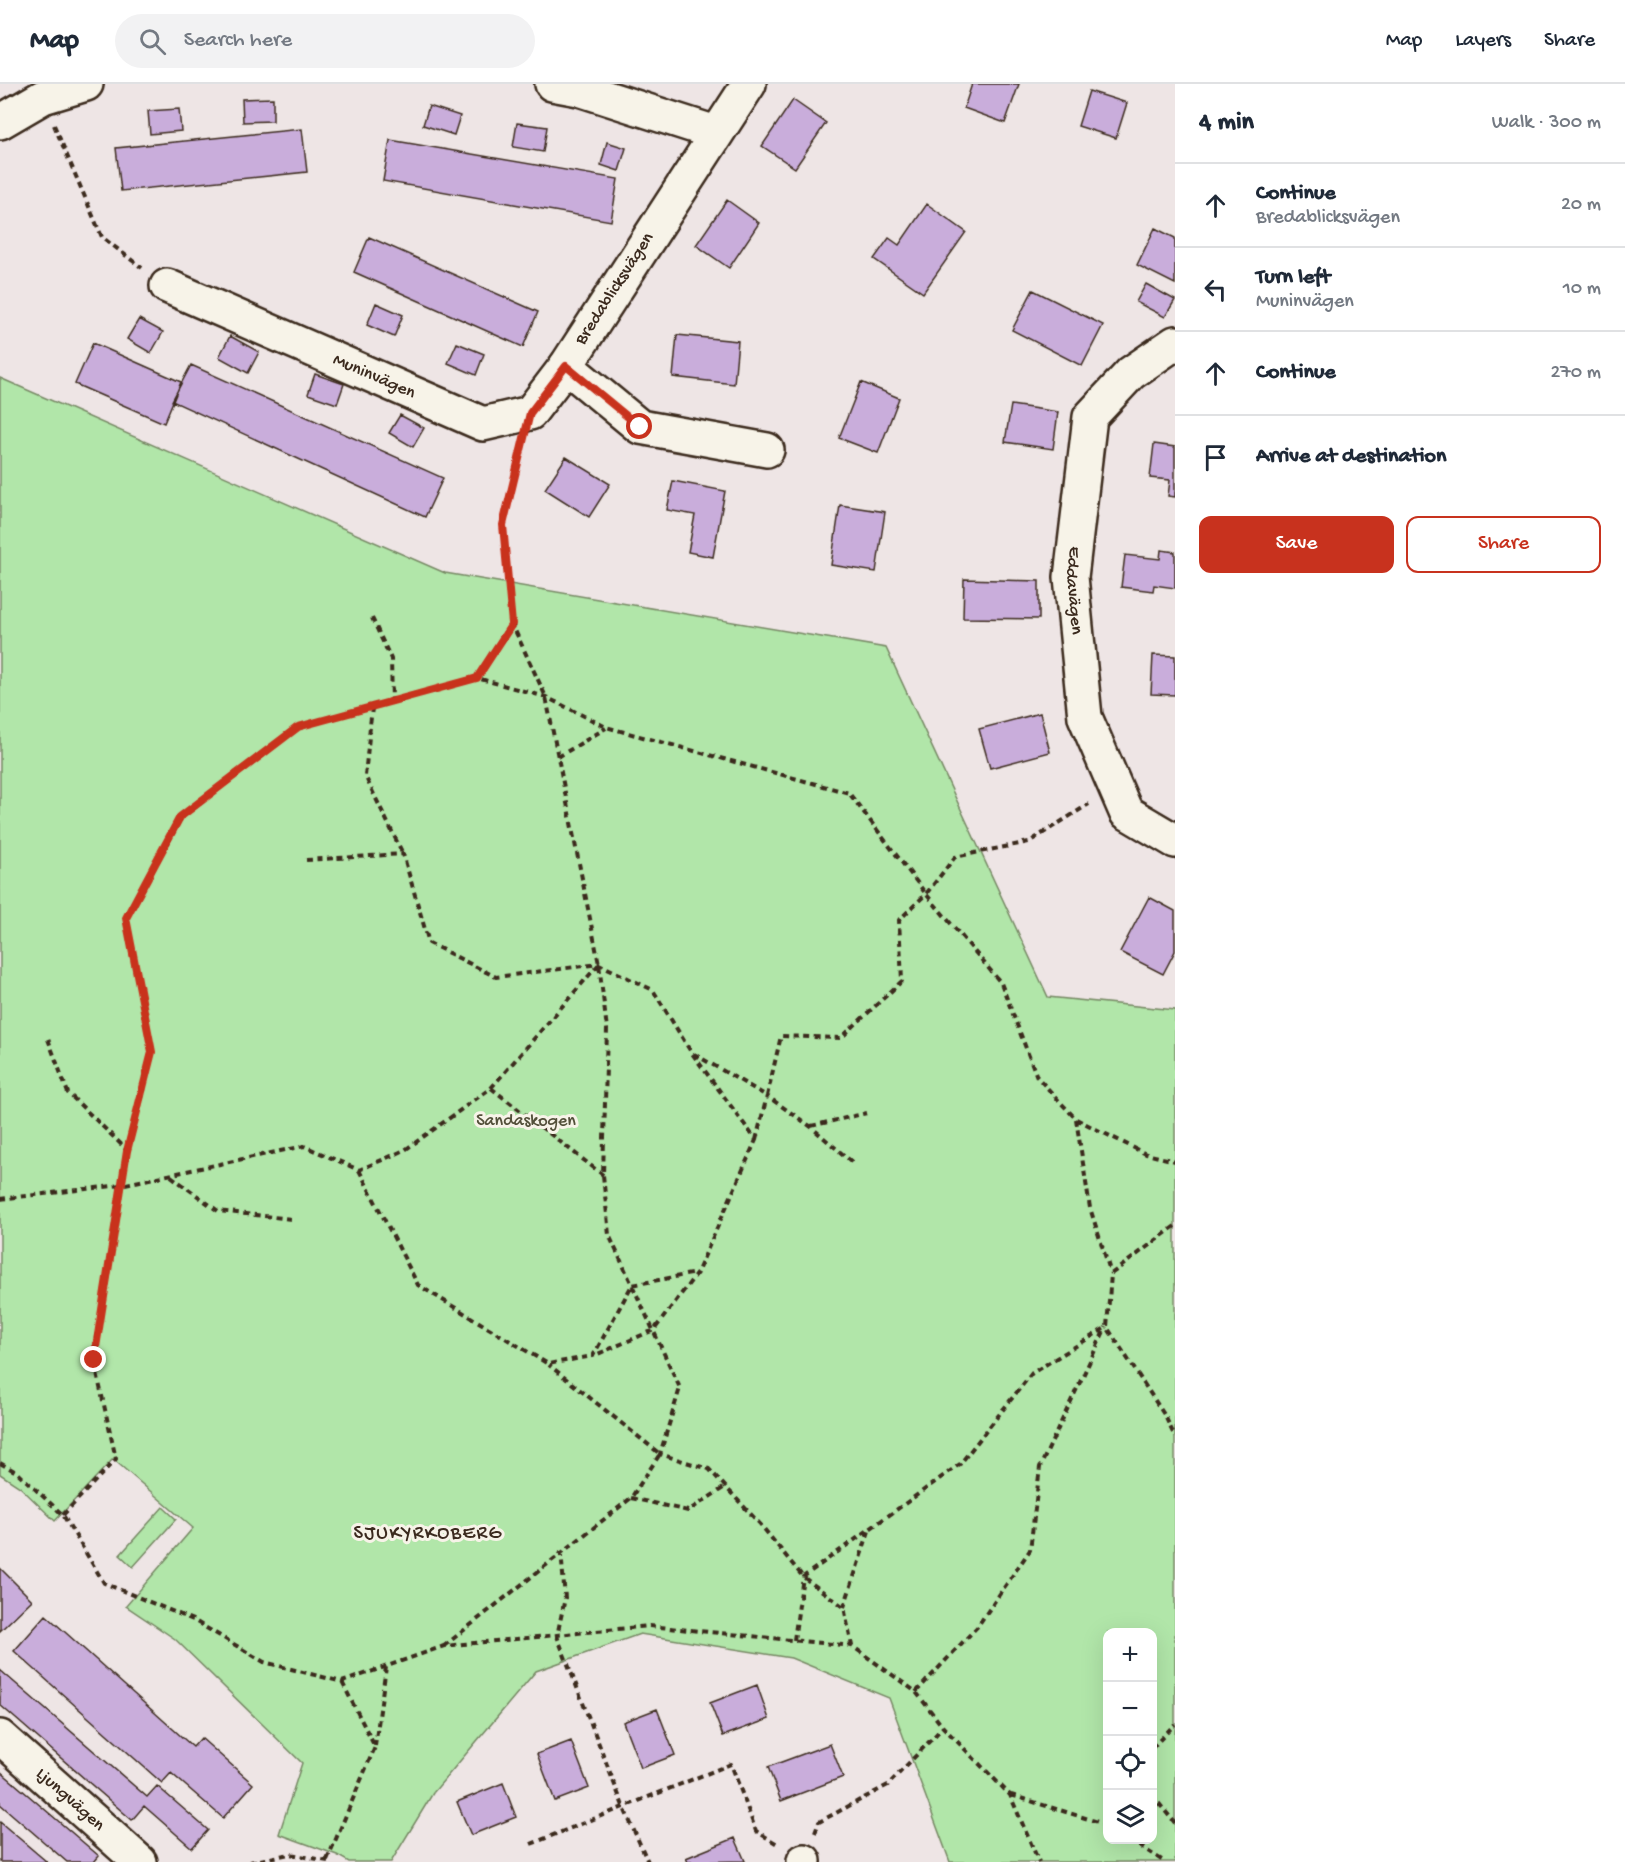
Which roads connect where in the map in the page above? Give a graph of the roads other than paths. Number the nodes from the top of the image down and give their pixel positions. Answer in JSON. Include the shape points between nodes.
{"nodes":[{"id":1,"x":86,"y":84,"type":"edge"},
{"id":2,"x":552,"y":84,"type":"edge"},
{"id":3,"x":749,"y":84,"type":"edge"},
{"id":4,"x":0,"y":122,"type":"edge"},
{"id":5,"x":716,"y":133,"type":"junction"},
{"id":6,"x":167,"y":286,"type":"road end"},
{"id":7,"x":1175,"y":343,"type":"edge"},
{"id":8,"x":566,"y":366,"type":"junction"},
{"id":9,"x":766,"y":450,"type":"dead end"},
{"id":10,"x":1175,"y":841,"type":"edge"},
{"id":11,"x":0,"y":1737,"type":"edge"},
{"id":12,"x":140,"y":1862,"type":"edge"}],
"edges":[{"from":1,"to":4,"type":"street","via":[[43,98]]},
{"from":2,"to":5,"type":"street"},
{"from":3,"to":5,"type":"street","name":"Bredablicksvägen"},
{"from":5,"to":8,"type":"street","name":"Bredablicksvägen"},
{"from":6,"to":8,"type":"street","name":"Muninvägen","via":[[483,424],[530,413]]},
{"from":7,"to":10,"type":"street","name":"Eddavägen","via":[[1131,373],[1090,417],[1071,577],[1084,717],[1126,812]]},
{"from":8,"to":9,"type":"street","name":"Bredablicksvägen","via":[[640,427]]},
{"from":11,"to":12,"type":"street","name":"Ljungvägen"}]}
